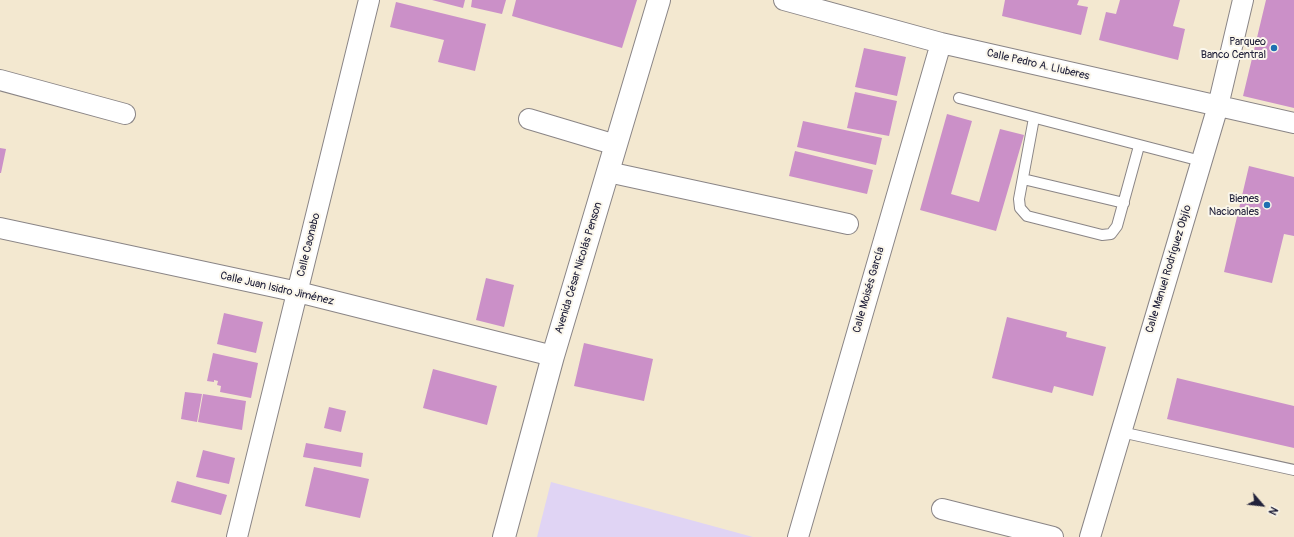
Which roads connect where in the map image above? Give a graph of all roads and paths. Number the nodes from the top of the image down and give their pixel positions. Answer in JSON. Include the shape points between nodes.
{"nodes":[{"id":1,"x":369,"y":0,"type":"edge"},
{"id":2,"x":659,"y":0,"type":"edge"},
{"id":3,"x":784,"y":0,"type":"edge"},
{"id":4,"x":1243,"y":0,"type":"edge"},
{"id":5,"x":941,"y":43,"type":"junction"},
{"id":6,"x":0,"y":80,"type":"edge"},
{"id":7,"x":959,"y":98,"type":"dead end"},
{"id":8,"x":1218,"y":106,"type":"junction"},
{"id":9,"x":125,"y":114,"type":"dead end"},
{"id":10,"x":1034,"y":118,"type":"junction"},
{"id":11,"x":530,"y":119,"type":"dead end"},
{"id":12,"x":1294,"y":123,"type":"edge"},
{"id":13,"x":616,"y":145,"type":"junction"},
{"id":14,"x":1139,"y":146,"type":"junction"},
{"id":15,"x":1202,"y":162,"type":"junction"},
{"id":16,"x":608,"y":172,"type":"junction"},
{"id":17,"x":1023,"y":179,"type":"junction"},
{"id":18,"x":1124,"y":203,"type":"junction"},
{"id":19,"x":848,"y":224,"type":"dead end"},
{"id":20,"x":0,"y":228,"type":"edge"},
{"id":21,"x":298,"y":292,"type":"junction"},
{"id":22,"x":553,"y":356,"type":"junction"},
{"id":23,"x":1121,"y":432,"type":"junction"},
{"id":24,"x":1294,"y":470,"type":"edge"},
{"id":25,"x":942,"y":509,"type":"dead end"},
{"id":26,"x":237,"y":537,"type":"edge"},
{"id":27,"x":504,"y":537,"type":"edge"},
{"id":28,"x":798,"y":537,"type":"edge"},
{"id":29,"x":1054,"y":537,"type":"edge"},
{"id":30,"x":1090,"y":537,"type":"edge"}],
"edges":[{"from":1,"to":21,"type":"street","name":"Calle Caonabo"},
{"from":2,"to":13,"type":"main road","name":"Avenida César Nicolás Penson"},
{"from":3,"to":5,"type":"street","name":"Calle Pedro A. Lluberes"},
{"from":4,"to":8,"type":"street","name":"Calle Manuel Rodríguez Objío"},
{"from":5,"to":8,"type":"street","name":"Calle Pedro A. Lluberes"},
{"from":5,"to":28,"type":"street","name":"Calle Moisés García"},
{"from":6,"to":9,"type":"street"},
{"from":7,"to":10,"type":"lane"},
{"from":8,"to":12,"type":"street","name":"Calle Pedro A. Lluberes"},
{"from":8,"to":15,"type":"street","name":"Calle Manuel Rodríguez Objío"},
{"from":10,"to":14,"type":"lane"},
{"from":10,"to":17,"type":"lane"},
{"from":11,"to":13,"type":"street"},
{"from":13,"to":16,"type":"main road","name":"Avenida César Nicolás Penson"},
{"from":14,"to":15,"type":"lane"},
{"from":14,"to":18,"type":"lane"},
{"from":15,"to":23,"type":"street","name":"Calle Manuel Rodríguez Objío"},
{"from":16,"to":19,"type":"street"},
{"from":16,"to":22,"type":"main road","name":"Avenida César Nicolás Penson"},
{"from":17,"to":18,"type":"lane"},
{"from":17,"to":18,"type":"lane","via":[[1019,199],[1020,208],[1027,216],[1102,235],[1111,234],[1117,226]]},
{"from":20,"to":21,"type":"street","name":"Calle Juan Isidro Jiménez"},
{"from":21,"to":22,"type":"street","name":"Calle Juan Isidro Jiménez"},
{"from":21,"to":26,"type":"street","name":"Calle Caonabo"},
{"from":22,"to":27,"type":"main road","name":"Avenida César Nicolás Penson"},
{"from":23,"to":24,"type":"lane"},
{"from":23,"to":30,"type":"street","name":"Calle Manuel Rodríguez Objío"},
{"from":25,"to":29,"type":"street"}]}
